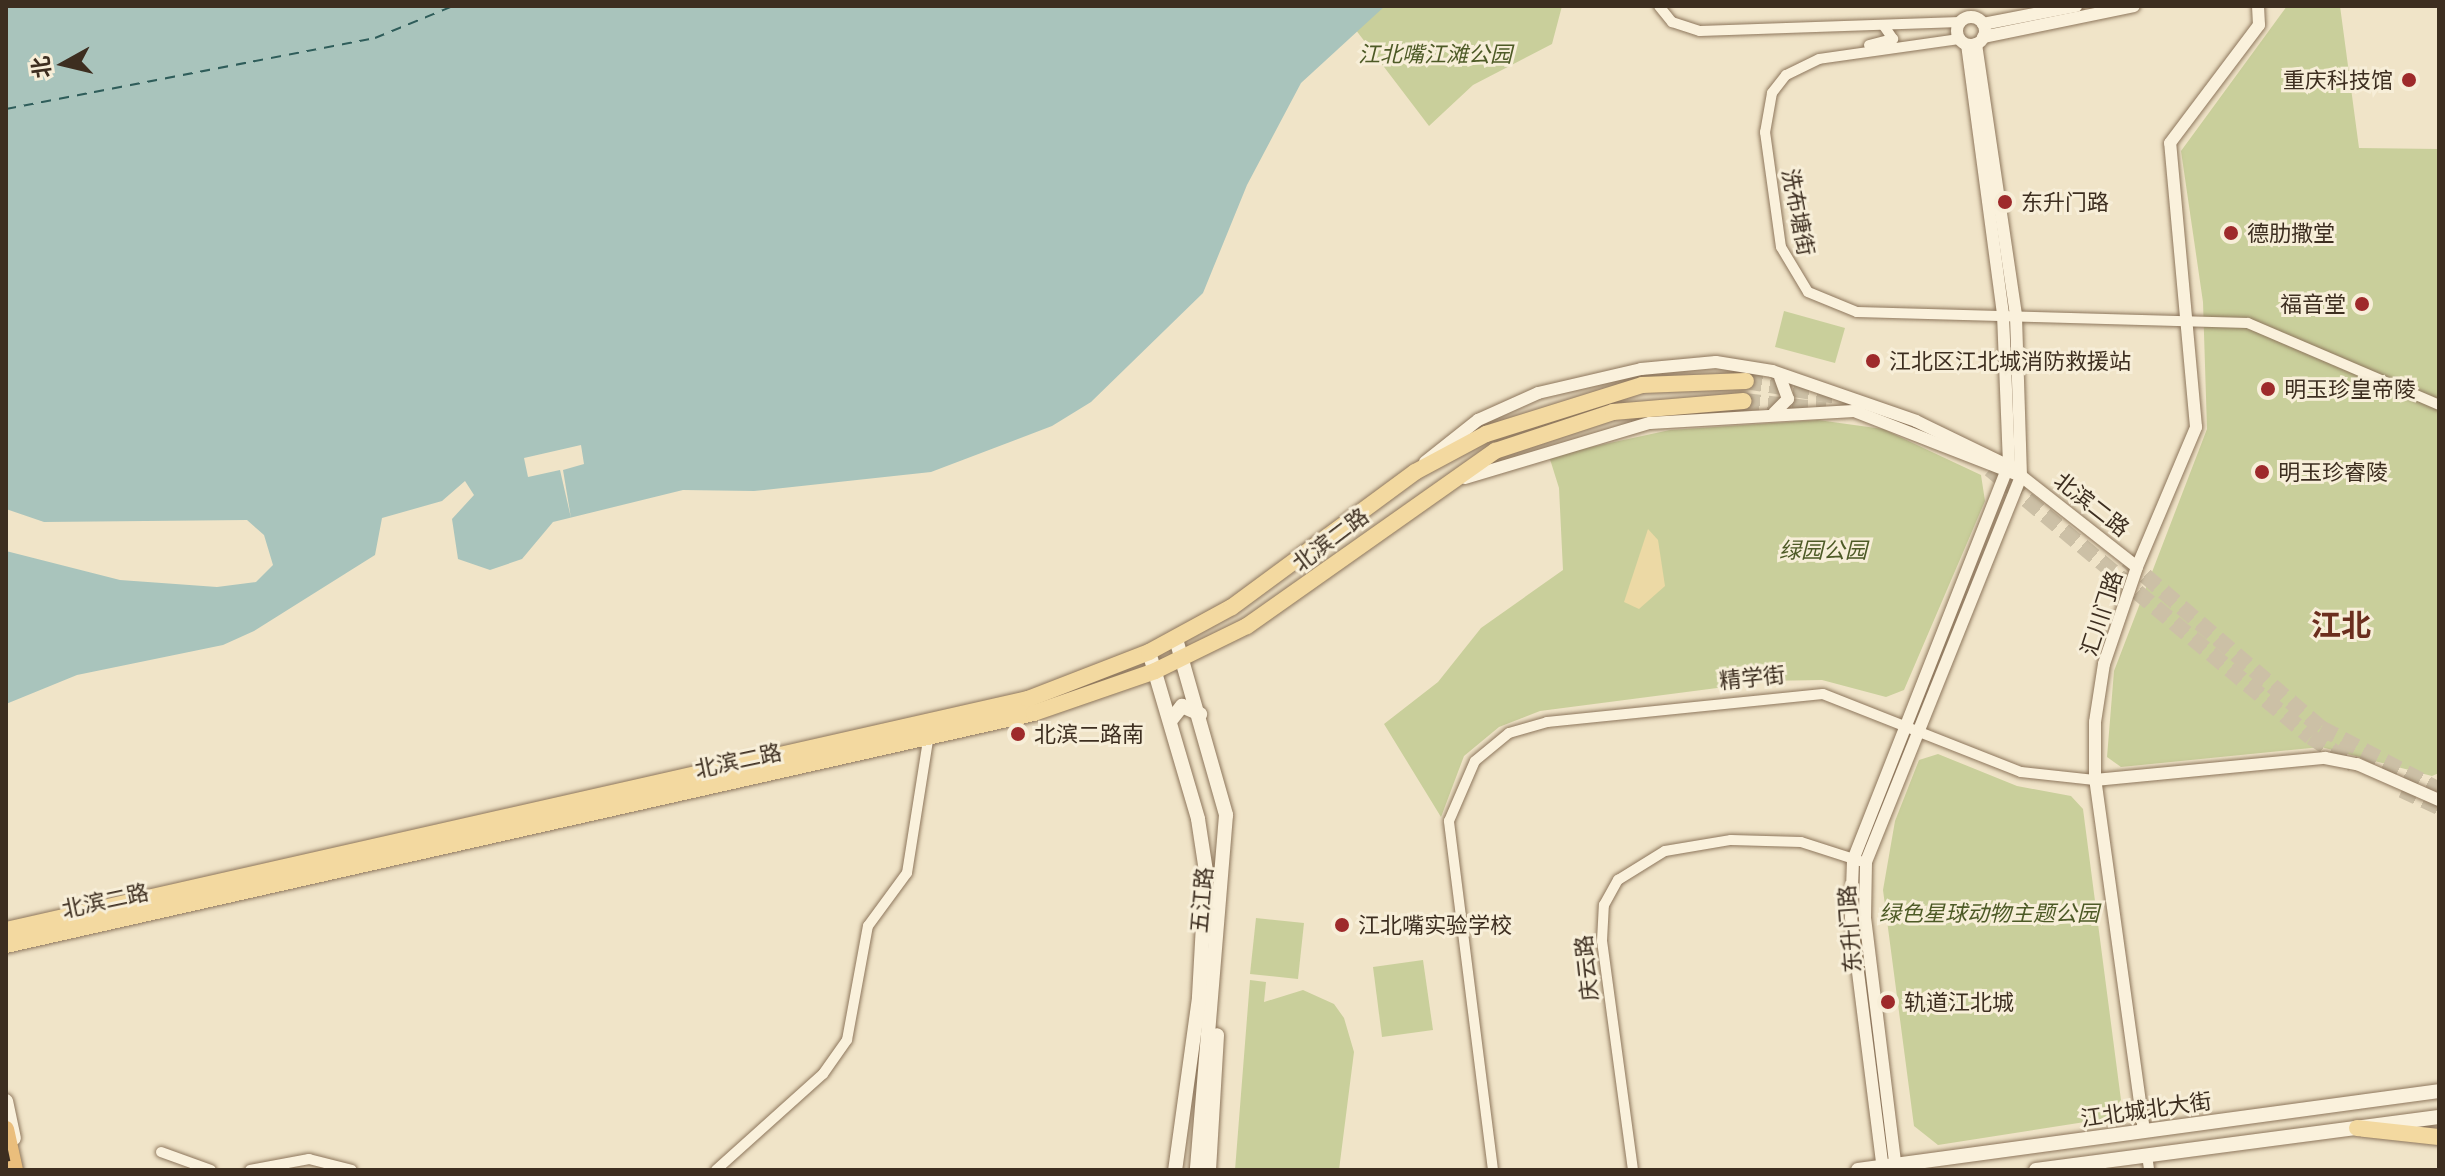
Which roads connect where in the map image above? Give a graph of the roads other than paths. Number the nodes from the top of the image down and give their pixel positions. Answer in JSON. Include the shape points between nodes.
{"nodes":[{"id":1,"x":1659,"y":6,"type":"edge"},
{"id":2,"x":2076,"y":6,"type":"edge"},
{"id":3,"x":2134,"y":6,"type":"edge"},
{"id":4,"x":2258,"y":6,"type":"edge"},
{"id":5,"x":1960,"y":22,"type":"junction"},
{"id":6,"x":1883,"y":25,"type":"junction"},
{"id":7,"x":1974,"y":38,"type":"junction"},
{"id":8,"x":1845,"y":55,"type":"junction"},
{"id":9,"x":2009,"y":314,"type":"junction"},
{"id":10,"x":2190,"y":319,"type":"junction"},
{"id":11,"x":1772,"y":371,"type":"junction"},
{"id":12,"x":1746,"y":381,"type":"tunnel mouth"},
{"id":13,"x":1744,"y":401,"type":"tunnel mouth"},
{"id":14,"x":2439,"y":405,"type":"edge"},
{"id":15,"x":1771,"y":415,"type":"junction"},
{"id":16,"x":2008,"y":469,"type":"junction"},
{"id":17,"x":1415,"y":472,"type":"junction"},
{"id":18,"x":2021,"y":476,"type":"junction"},
{"id":19,"x":1428,"y":493,"type":"junction"},
{"id":20,"x":2137,"y":567,"type":"junction"},
{"id":21,"x":1176,"y":639,"type":"junction"},
{"id":22,"x":1149,"y":652,"type":"junction"},
{"id":23,"x":1183,"y":659,"type":"junction"},
{"id":24,"x":1155,"y":671,"type":"junction"},
{"id":25,"x":1200,"y":714,"type":"junction"},
{"id":26,"x":1171,"y":720,"type":"junction"},
{"id":27,"x":1910,"y":724,"type":"junction"},
{"id":28,"x":928,"y":741,"type":"junction"},
{"id":29,"x":2095,"y":780,"type":"junction"},
{"id":30,"x":2439,"y":800,"type":"edge"},
{"id":31,"x":1859,"y":861,"type":"junction"},
{"id":32,"x":6,"y":930,"type":"edge"},
{"id":33,"x":6,"y":945,"type":"edge"},
{"id":34,"x":1215,"y":999,"type":"junction"},
{"id":35,"x":2439,"y":1091,"type":"edge"},
{"id":36,"x":6,"y":1101,"type":"edge"},
{"id":37,"x":2439,"y":1117,"type":"edge"},
{"id":38,"x":2357,"y":1128,"type":"junction"},
{"id":39,"x":6,"y":1129,"type":"edge"},
{"id":40,"x":2144,"y":1131,"type":"junction"},
{"id":41,"x":2439,"y":1137,"type":"edge"},
{"id":42,"x":161,"y":1152,"type":"dead end"},
{"id":43,"x":2148,"y":1163,"type":"edge"},
{"id":44,"x":1890,"y":1168,"type":"edge"},
{"id":45,"x":15,"y":1170,"type":"edge"},
{"id":46,"x":21,"y":1170,"type":"edge"},
{"id":47,"x":211,"y":1170,"type":"edge"},
{"id":48,"x":250,"y":1170,"type":"edge"},
{"id":49,"x":352,"y":1170,"type":"edge"},
{"id":50,"x":716,"y":1170,"type":"edge"},
{"id":51,"x":1175,"y":1170,"type":"edge"},
{"id":52,"x":1197,"y":1170,"type":"edge"},
{"id":53,"x":1209,"y":1170,"type":"edge"},
{"id":54,"x":1493,"y":1170,"type":"edge"},
{"id":55,"x":1633,"y":1170,"type":"edge"},
{"id":56,"x":1858,"y":1170,"type":"edge"},
{"id":57,"x":2036,"y":1170,"type":"edge"}],
"edges":[{"from":1,"to":6,"type":"street","via":[[1672,22],[1700,31]]},
{"from":2,"to":7,"type":"street"},
{"from":3,"to":7,"type":"street"},
{"from":4,"to":10,"type":"street","name":"汇川门路","via":[[2259,25],[2174,134],[2167,158]]},
{"from":5,"to":6,"type":"street"},
{"from":5,"to":7,"type":"street","name":"东升门路"},
{"from":5,"to":7,"type":"street","via":[[1972,17]]},
{"from":6,"to":8,"type":"street","via":[[1893,39]]},
{"from":7,"to":8,"type":"street","name":"洗布塘街"},
{"from":7,"to":9,"type":"street","name":"东升门路"},
{"from":8,"to":9,"type":"street","name":"洗布塘街","via":[[1786,75],[1766,111],[1787,264],[1808,292],[1839,308]]},
{"from":9,"to":10,"type":"street","name":"洗布塘街"},
{"from":9,"to":16,"type":"street","name":"东升门路"},
{"from":9,"to":18,"type":"street","name":"东升门路"},
{"from":10,"to":14,"type":"street","name":"洗布塘街","via":[[2274,330]]},
{"from":10,"to":20,"type":"street","name":"汇川门路","via":[[2196,427]]},
{"from":11,"to":15,"type":"street","via":[[1789,393]]},
{"from":11,"to":16,"type":"street","name":"北滨二路","via":[[1916,421]]},
{"from":11,"to":17,"type":"street","name":"北滨二路","via":[[1682,363],[1568,384],[1478,420]]},
{"from":12,"to":17,"type":"main road","name":"北滨二路","via":[[1642,385],[1573,401],[1486,434]]},
{"from":13,"to":19,"type":"main road","name":"北滨二路","via":[[1683,402],[1579,421],[1495,451]]},
{"from":15,"to":16,"type":"street","name":"北滨二路","via":[[1854,411],[1916,430]]},
{"from":15,"to":19,"type":"street","name":"北滨二路","via":[[1605,431]]},
{"from":16,"to":18,"type":"street","name":"北滨二路"},
{"from":16,"to":27,"type":"street","name":"东升门路"},
{"from":17,"to":21,"type":"main road","name":"北滨二路","via":[[1232,607]]},
{"from":18,"to":20,"type":"street","name":"北滨二路"},
{"from":18,"to":27,"type":"street","name":"东升门路"},
{"from":19,"to":23,"type":"main road","name":"北滨二路","via":[[1273,609]]},
{"from":20,"to":29,"type":"street","name":"汇川门路","via":[[2098,693]]},
{"from":21,"to":22,"type":"main road","name":"北滨二路"},
{"from":21,"to":23,"type":"main road","name":"五江路"},
{"from":22,"to":24,"type":"main road","name":"五江路"},
{"from":22,"to":32,"type":"main road","name":"北滨二路","via":[[1028,699],[926,727]]},
{"from":23,"to":24,"type":"main road","name":"北滨二路"},
{"from":23,"to":25,"type":"main road","name":"五江路"},
{"from":24,"to":26,"type":"main road","name":"五江路"},
{"from":24,"to":28,"type":"main road","name":"北滨二路"},
{"from":25,"to":26,"type":"main road","via":[[1182,706]]},
{"from":25,"to":34,"type":"main road","name":"五江路","via":[[1226,815]]},
{"from":26,"to":51,"type":"main road","name":"五江路","via":[[1198,819],[1207,896]]},
{"from":27,"to":29,"type":"street","name":"精学街","via":[[2035,776]]},
{"from":27,"to":31,"type":"street","name":"东升门路"},
{"from":27,"to":54,"type":"street","name":"精学街","via":[[1823,694],[1781,693],[1547,722],[1509,733],[1475,761],[1452,802],[1448,840]]},
{"from":28,"to":33,"type":"main road","name":"北滨二路"},
{"from":28,"to":50,"type":"street","via":[[907,873],[868,926],[847,1040],[823,1074]]},
{"from":29,"to":30,"type":"street","name":"精学街","via":[[2325,758],[2357,764]]},
{"from":29,"to":40,"type":"street","name":"汇川门路"},
{"from":31,"to":44,"type":"street","name":"东升门路"},
{"from":31,"to":55,"type":"street","name":"庆云路","via":[[1801,842],[1731,840],[1665,851],[1618,880],[1604,905],[1602,941]]},
{"from":34,"to":52,"type":"main road","name":"五江路"},
{"from":34,"to":53,"type":"main road","via":[[1220,1064]]},
{"from":35,"to":40,"type":"main road","name":"江北城北大街"},
{"from":36,"to":46,"type":"main road"},
{"from":37,"to":38,"type":"main road","name":"江北城北大街"},
{"from":38,"to":41,"type":"main road"},
{"from":38,"to":43,"type":"main road","name":"江北城北大街"},
{"from":39,"to":45,"type":"highway"},
{"from":40,"to":44,"type":"main road","name":"江北城北大街"},
{"from":42,"to":47,"type":"street"},
{"from":43,"to":57,"type":"main road","name":"江北城北大街"},
{"from":44,"to":56,"type":"main road","name":"江北城北大街"},
{"from":48,"to":49,"type":"street","via":[[309,1159]]}]}
